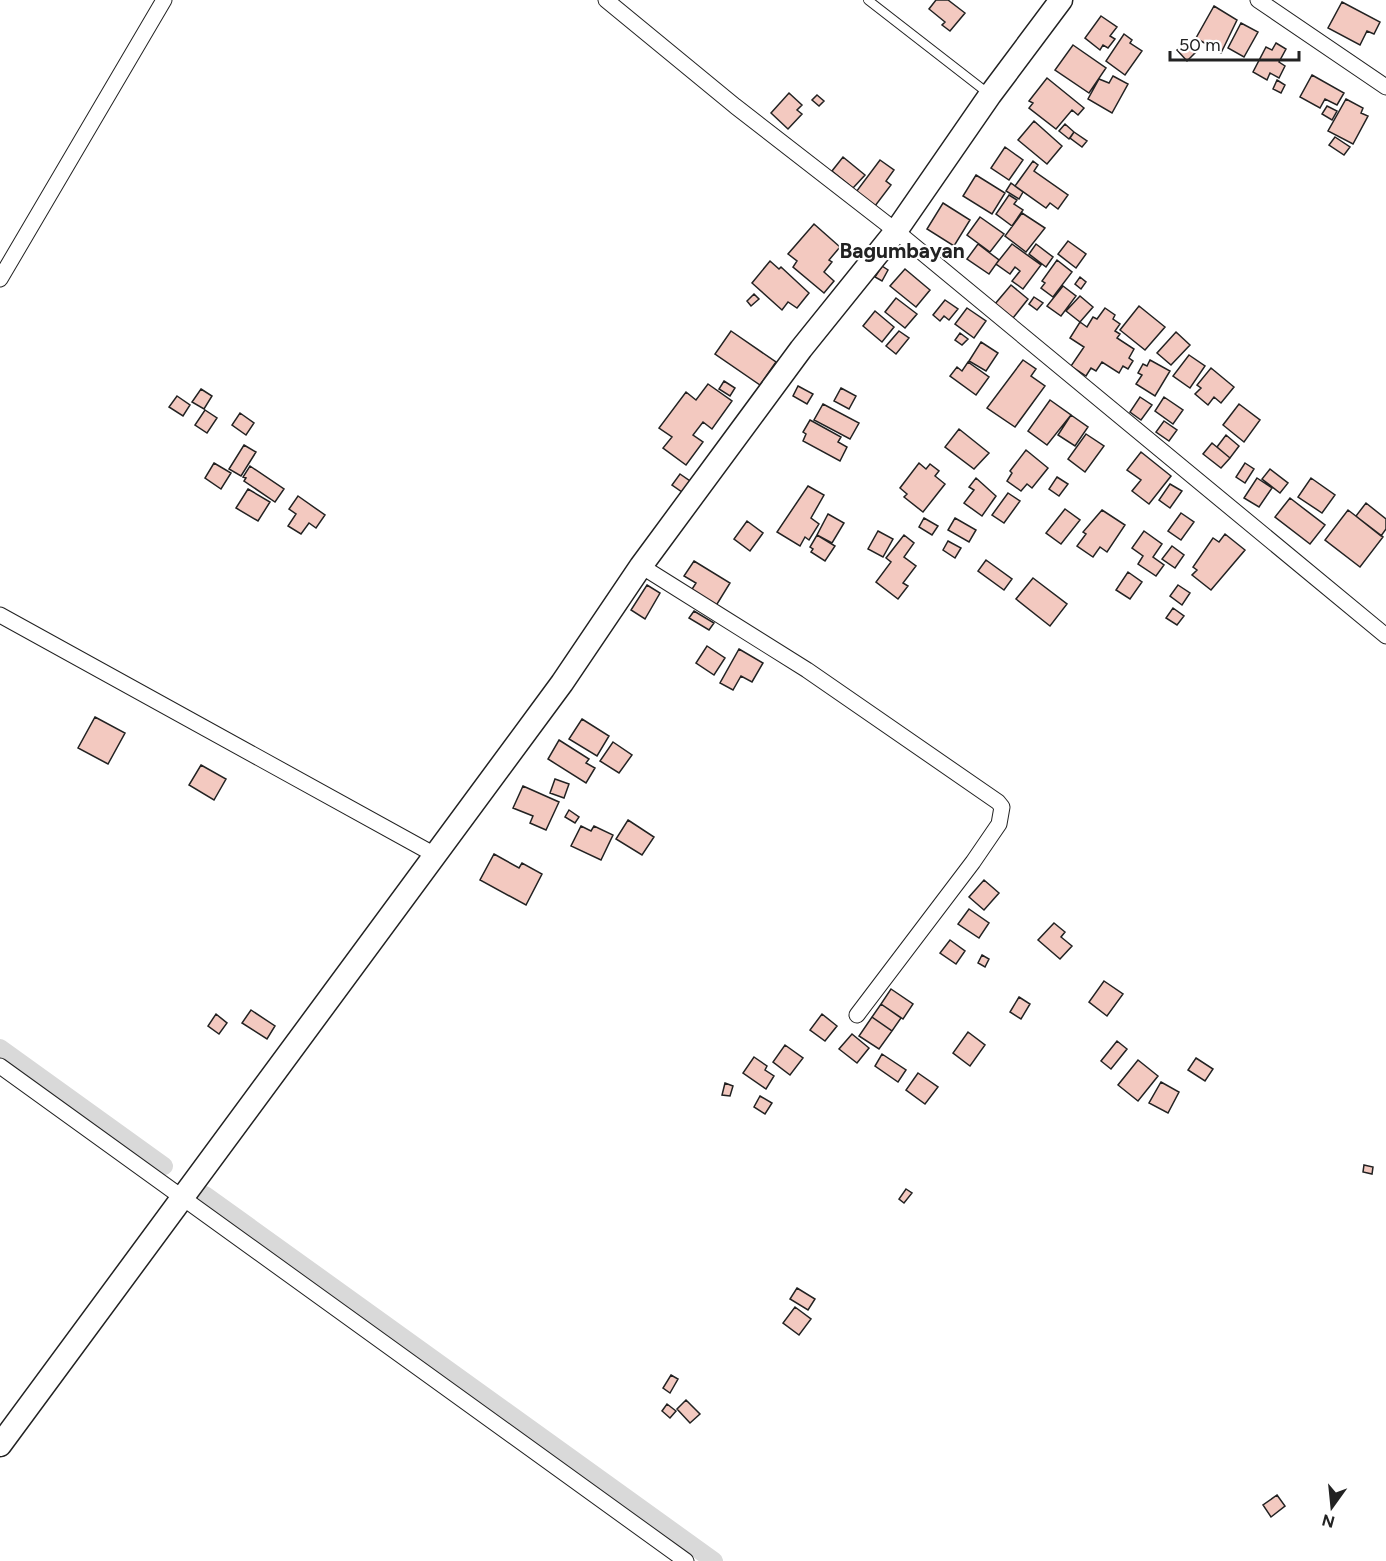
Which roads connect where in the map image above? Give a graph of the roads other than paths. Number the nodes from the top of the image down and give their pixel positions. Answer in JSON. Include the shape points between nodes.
{"nodes":[{"id":1,"x":164,"y":0,"type":"edge"},
{"id":2,"x":606,"y":0,"type":"edge"},
{"id":3,"x":868,"y":0,"type":"edge"},
{"id":4,"x":1061,"y":0,"type":"edge"},
{"id":5,"x":1258,"y":0,"type":"edge"},
{"id":6,"x":1386,"y":87,"type":"edge"},
{"id":7,"x":990,"y":95,"type":"junction"},
{"id":8,"x":896,"y":231,"type":"junction"},
{"id":9,"x":0,"y":279,"type":"edge"},
{"id":10,"x":641,"y":566,"type":"junction"},
{"id":11,"x":0,"y":615,"type":"edge"},
{"id":12,"x":1386,"y":636,"type":"edge"},
{"id":13,"x":435,"y":855,"type":"junction"},
{"id":14,"x":857,"y":1015,"type":"dead end"},
{"id":15,"x":0,"y":1066,"type":"edge"},
{"id":16,"x":182,"y":1198,"type":"junction"},
{"id":17,"x":0,"y":1444,"type":"edge"},
{"id":18,"x":686,"y":1561,"type":"edge"}],
"edges":[{"from":1,"to":9,"type":"street"},
{"from":2,"to":8,"type":"street"},
{"from":3,"to":7,"type":"lane"},
{"from":4,"to":7,"type":"main road"},
{"from":5,"to":6,"type":"street"},
{"from":7,"to":8,"type":"main road"},
{"from":8,"to":10,"type":"main road","via":[[801,349]]},
{"from":8,"to":12,"type":"street"},
{"from":10,"to":13,"type":"main road","via":[[562,683]]},
{"from":10,"to":14,"type":"street","via":[[807,670],[1002,807],[999,824],[973,862]]},
{"from":11,"to":13,"type":"street"},
{"from":13,"to":16,"type":"main road"},
{"from":15,"to":16,"type":"street"},
{"from":16,"to":17,"type":"main road"},
{"from":16,"to":18,"type":"street"}]}
